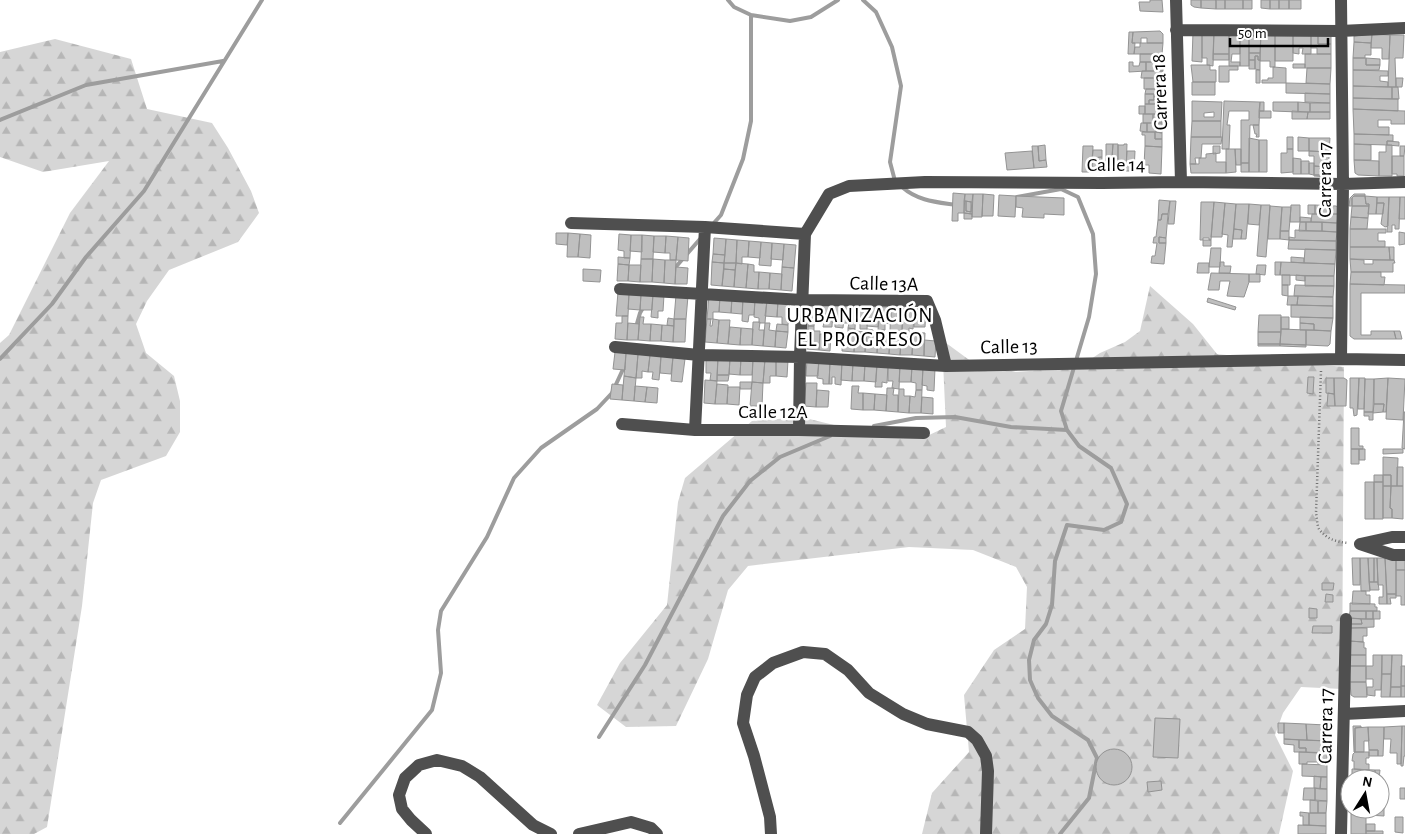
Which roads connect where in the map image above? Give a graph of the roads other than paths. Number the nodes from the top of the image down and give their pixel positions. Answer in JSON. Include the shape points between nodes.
{"nodes":[{"id":1,"x":1176,"y":0,"type":"edge"},
{"id":2,"x":1340,"y":0,"type":"edge"},
{"id":3,"x":1405,"y":28,"type":"edge"},
{"id":4,"x":1176,"y":30,"type":"junction"},
{"id":5,"x":1340,"y":31,"type":"junction"},
{"id":6,"x":1180,"y":182,"type":"junction"},
{"id":7,"x":1405,"y":182,"type":"edge"},
{"id":8,"x":1343,"y":184,"type":"junction"},
{"id":9,"x":571,"y":223,"type":"dead end"},
{"id":10,"x":705,"y":228,"type":"junction"},
{"id":11,"x":805,"y":234,"type":"junction"},
{"id":12,"x":620,"y":289,"type":"dead end"},
{"id":13,"x":701,"y":294,"type":"junction"},
{"id":14,"x":802,"y":300,"type":"junction"},
{"id":15,"x":615,"y":347,"type":"dead end"},
{"id":16,"x":699,"y":355,"type":"junction"},
{"id":17,"x":800,"y":357,"type":"junction"},
{"id":18,"x":1341,"y":359,"type":"junction"},
{"id":19,"x":1405,"y":360,"type":"edge"},
{"id":20,"x":946,"y":366,"type":"junction"},
{"id":21,"x":622,"y":424,"type":"dead end"},
{"id":22,"x":694,"y":430,"type":"junction"},
{"id":23,"x":799,"y":430,"type":"junction"},
{"id":24,"x":924,"y":433,"type":"dead end"},
{"id":25,"x":1405,"y":537,"type":"edge"},
{"id":26,"x":1405,"y":555,"type":"edge"},
{"id":27,"x":1346,"y":620,"type":"dead end"},
{"id":28,"x":1405,"y":711,"type":"edge"},
{"id":29,"x":1344,"y":714,"type":"junction"},
{"id":30,"x":426,"y":834,"type":"edge"},
{"id":31,"x":551,"y":834,"type":"edge"},
{"id":32,"x":579,"y":834,"type":"edge"},
{"id":33,"x":657,"y":834,"type":"edge"},
{"id":34,"x":771,"y":834,"type":"edge"},
{"id":35,"x":986,"y":834,"type":"edge"},
{"id":36,"x":1341,"y":834,"type":"edge"}],
"edges":[{"from":1,"to":4,"type":"street","name":"Carrera 18"},
{"from":2,"to":5,"type":"street","name":"Carrera 17"},
{"from":3,"to":5,"type":"street"},
{"from":4,"to":5,"type":"street"},
{"from":4,"to":6,"type":"street","name":"Carrera 18"},
{"from":5,"to":8,"type":"street","name":"Carrera 17"},
{"from":6,"to":8,"type":"street","name":"Calle 14"},
{"from":6,"to":11,"type":"street","name":"Calle 14","via":[[925,182],[849,186],[829,194]]},
{"from":7,"to":8,"type":"street","name":"Calle 14"},
{"from":8,"to":18,"type":"street","name":"Carrera 17"},
{"from":9,"to":10,"type":"street"},
{"from":10,"to":11,"type":"street"},
{"from":10,"to":13,"type":"street"},
{"from":11,"to":14,"type":"street"},
{"from":12,"to":13,"type":"street"},
{"from":13,"to":14,"type":"street"},
{"from":13,"to":16,"type":"street"},
{"from":14,"to":17,"type":"street"},
{"from":14,"to":20,"type":"street","name":"Calle 13A","via":[[927,301]]},
{"from":15,"to":16,"type":"street","name":"Calle 13"},
{"from":16,"to":17,"type":"street","name":"Calle 13"},
{"from":16,"to":22,"type":"street"},
{"from":17,"to":20,"type":"street","name":"Calle 13"},
{"from":17,"to":23,"type":"street"},
{"from":18,"to":19,"type":"street","name":"Calle 13"},
{"from":18,"to":20,"type":"street","name":"Calle 13"},
{"from":21,"to":22,"type":"street","name":"Calle 12A"},
{"from":22,"to":23,"type":"street","name":"Calle 12A"},
{"from":23,"to":24,"type":"street","name":"Calle 12A"},
{"from":25,"to":26,"type":"street","via":[[1360,544],[1393,555]]},
{"from":27,"to":29,"type":"street","name":"Carrera 17"},
{"from":28,"to":29,"type":"street"},
{"from":29,"to":36,"type":"street","name":"Carrera 17"},
{"from":30,"to":31,"type":"street","via":[[402,809],[399,795],[405,778],[419,765],[437,760],[462,766],[480,777],[533,825]]},
{"from":32,"to":33,"type":"street","via":[[631,822],[651,828]]},
{"from":34,"to":35,"type":"street","via":[[770,817],[743,723],[747,695],[755,677],[773,663],[803,652],[825,654],[848,670],[869,693],[903,714],[927,724],[968,732],[977,740],[986,756],[988,771]]}]}
